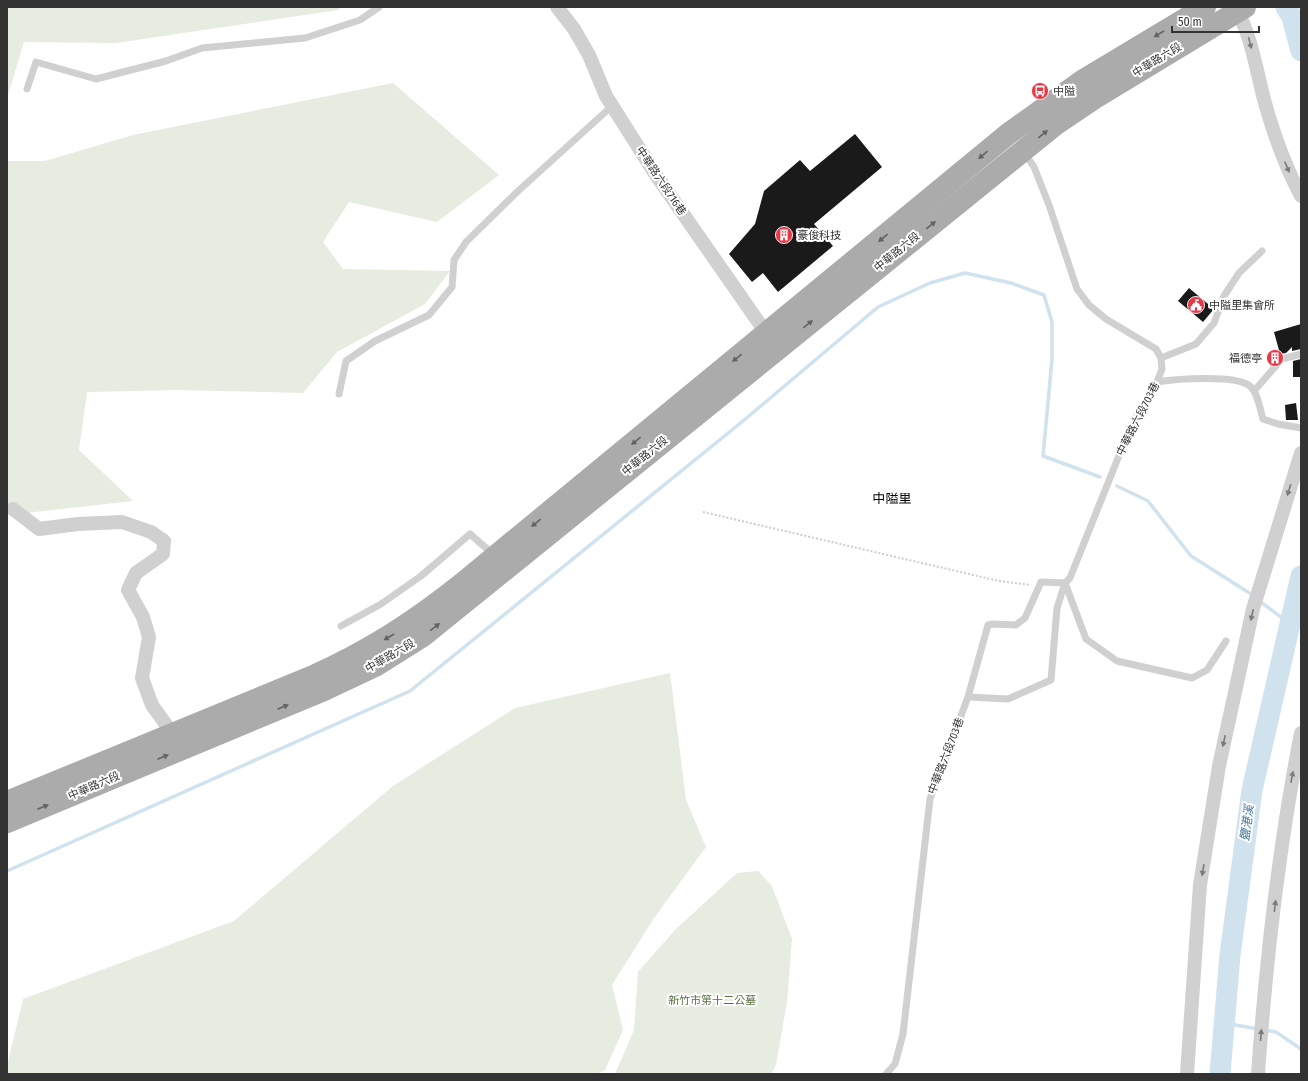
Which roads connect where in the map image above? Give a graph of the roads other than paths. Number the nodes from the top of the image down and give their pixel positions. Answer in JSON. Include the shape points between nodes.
{"nodes":[{"id":1,"x":379,"y":7,"type":"edge"},
{"id":2,"x":557,"y":7,"type":"edge"},
{"id":3,"x":1205,"y":7,"type":"edge"},
{"id":4,"x":1239,"y":8,"type":"edge"},
{"id":5,"x":27,"y":89,"type":"dead end"},
{"id":6,"x":612,"y":106,"type":"junction"},
{"id":7,"x":1016,"y":142,"type":"junction"},
{"id":8,"x":1301,"y":196,"type":"edge"},
{"id":9,"x":1262,"y":251,"type":"dead end"},
{"id":10,"x":772,"y":341,"type":"junction"},
{"id":11,"x":1301,"y":354,"type":"edge"},
{"id":12,"x":1161,"y":358,"type":"junction"},
{"id":13,"x":1157,"y":382,"type":"junction"},
{"id":14,"x":1254,"y":391,"type":"junction"},
{"id":15,"x":338,"y":394,"type":"dead end"},
{"id":16,"x":1301,"y":428,"type":"edge"},
{"id":17,"x":1301,"y":453,"type":"edge"},
{"id":18,"x":13,"y":509,"type":"dead end"},
{"id":19,"x":495,"y":557,"type":"junction"},
{"id":20,"x":1065,"y":583,"type":"junction"},
{"id":21,"x":342,"y":626,"type":"dead end"},
{"id":22,"x":1226,"y":641,"type":"dead end"},
{"id":23,"x":968,"y":697,"type":"junction"},
{"id":24,"x":172,"y":733,"type":"junction"},
{"id":25,"x":1301,"y":733,"type":"edge"},
{"id":26,"x":11,"y":811,"type":"edge"},
{"id":27,"x":895,"y":1064,"type":"junction"},
{"id":28,"x":886,"y":1074,"type":"edge"},
{"id":29,"x":896,"y":1074,"type":"edge"},
{"id":30,"x":1187,"y":1074,"type":"edge"},
{"id":31,"x":1258,"y":1074,"type":"edge"}],
"edges":[{"from":1,"to":5,"type":"lane","via":[[360,20],[305,38],[202,48],[166,61],[96,79],[36,62]]},
{"from":2,"to":6,"type":"street","name":"中華路六段716巷","via":[[589,55]]},
{"from":3,"to":7,"type":"main road","name":"中華路六段","one_way":true,"via":[[1082,81]]},
{"from":7,"to":4,"type":"main road","name":"中華路六段","one_way":true,"via":[[1055,125]]},
{"from":4,"to":8,"type":"street","one_way":true,"via":[[1279,149]]},
{"from":6,"to":10,"type":"street","name":"中華路六段716巷","via":[[656,175]]},
{"from":6,"to":15,"type":"lane","via":[[466,242],[454,260],[452,287],[429,315],[375,341],[346,361]]},
{"from":7,"to":10,"type":"main road","name":"中華路六段"},
{"from":7,"to":12,"type":"lane","via":[[1034,167],[1077,289],[1089,305],[1106,319],[1147,342],[1156,349]]},
{"from":9,"to":12,"type":"lane","via":[[1238,273],[1224,296],[1214,323],[1196,344]]},
{"from":10,"to":19,"type":"main road","name":"中華路六段","one_way":true},
{"from":26,"to":10,"type":"main road","name":"中華路六段","one_way":true,"via":[[331,687],[377,665],[403,649],[476,595]]},
{"from":11,"to":14,"type":"lane","via":[[1282,359]]},
{"from":12,"to":13,"type":"lane","name":"中華路六段703巷","via":[[1162,369]]},
{"from":13,"to":14,"type":"lane","via":[[1224,379],[1241,381],[1251,386]]},
{"from":13,"to":20,"type":"lane","name":"中華路六段703巷","via":[[1122,448],[1070,578]]},
{"from":14,"to":16,"type":"lane","via":[[1263,419]]},
{"from":17,"to":30,"type":"street","one_way":true,"via":[[1254,609],[1219,766],[1200,885]]},
{"from":18,"to":24,"type":"street","via":[[39,529],[122,522],[151,532],[164,542],[163,554],[136,573],[128,590],[143,617],[149,637],[142,678],[152,706]]},
{"from":19,"to":21,"type":"lane","via":[[470,534],[420,576]]},
{"from":19,"to":24,"type":"main road","name":"中華路六段","one_way":true,"via":[[431,609],[395,634],[311,676]]},
{"from":20,"to":22,"type":"lane","via":[[1086,639],[1117,662],[1192,678],[1207,670]]},
{"from":20,"to":23,"type":"lane","name":"中華路六段703巷","via":[[1041,582],[1025,618],[1016,626],[988,625]]},
{"from":20,"to":23,"type":"lane","name":"中華路六段703巷","via":[[1057,608],[1051,680],[1008,699]]},
{"from":23,"to":27,"type":"lane","name":"中華路六段703巷","via":[[930,799],[903,1034]]},
{"from":24,"to":26,"type":"main road","name":"中華路六段"},
{"from":31,"to":25,"type":"street","one_way":true,"via":[[1262,1014],[1283,838]]},
{"from":27,"to":28,"type":"lane"},
{"from":27,"to":29,"type":"lane"}]}
